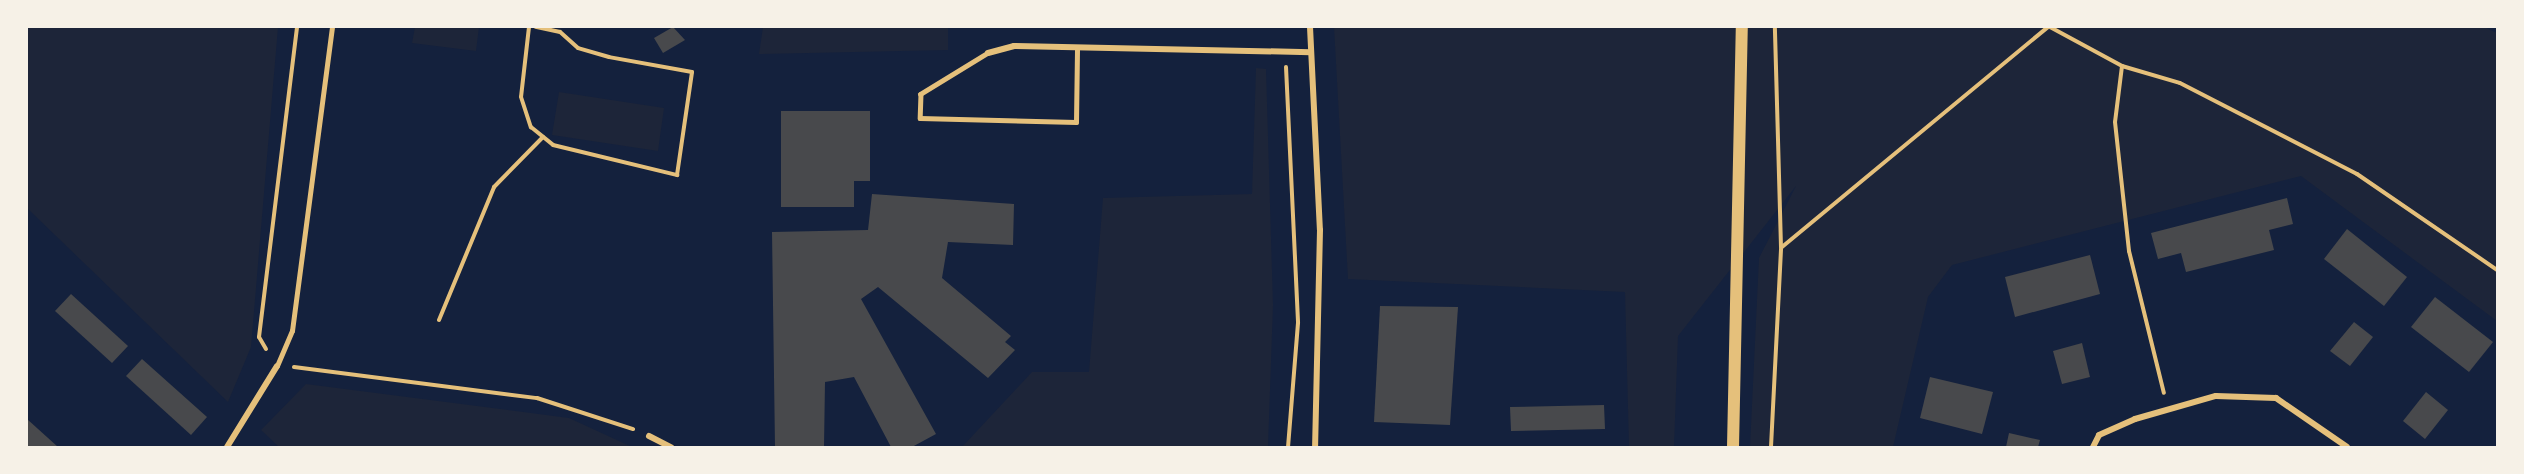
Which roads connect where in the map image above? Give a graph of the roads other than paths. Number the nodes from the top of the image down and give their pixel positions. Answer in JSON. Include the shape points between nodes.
{"nodes":[{"id":1,"x":332,"y":27,"type":"edge"},
{"id":2,"x":1310,"y":27,"type":"edge"},
{"id":3,"x":1742,"y":27,"type":"edge"},
{"id":4,"x":1077,"y":48,"type":"junction"},
{"id":5,"x":1311,"y":52,"type":"junction"},
{"id":6,"x":988,"y":53,"type":"joint"},
{"id":7,"x":277,"y":366,"type":"joint"},
{"id":8,"x":649,"y":436,"type":"road end"},
{"id":9,"x":227,"y":447,"type":"edge"},
{"id":10,"x":671,"y":447,"type":"edge"},
{"id":11,"x":1315,"y":447,"type":"edge"},
{"id":12,"x":1733,"y":447,"type":"edge"},
{"id":13,"x":2092,"y":447,"type":"edge"},
{"id":14,"x":2347,"y":447,"type":"edge"}],
"edges":[{"from":1,"to":7,"type":"lane","via":[[292,331]]},
{"from":2,"to":5,"type":"street"},
{"from":3,"to":12,"type":"main road"},
{"from":4,"to":5,"type":"street"},
{"from":4,"to":6,"type":"street","via":[[1014,46]]},
{"from":4,"to":6,"type":"lane","via":[[1076,122],[920,118],[921,94]]},
{"from":5,"to":11,"type":"street","via":[[1320,230]]},
{"from":7,"to":9,"type":"street"},
{"from":8,"to":10,"type":"street"},
{"from":13,"to":14,"type":"street","via":[[2099,435],[2168,405],[2216,396],[2276,398]]}]}
